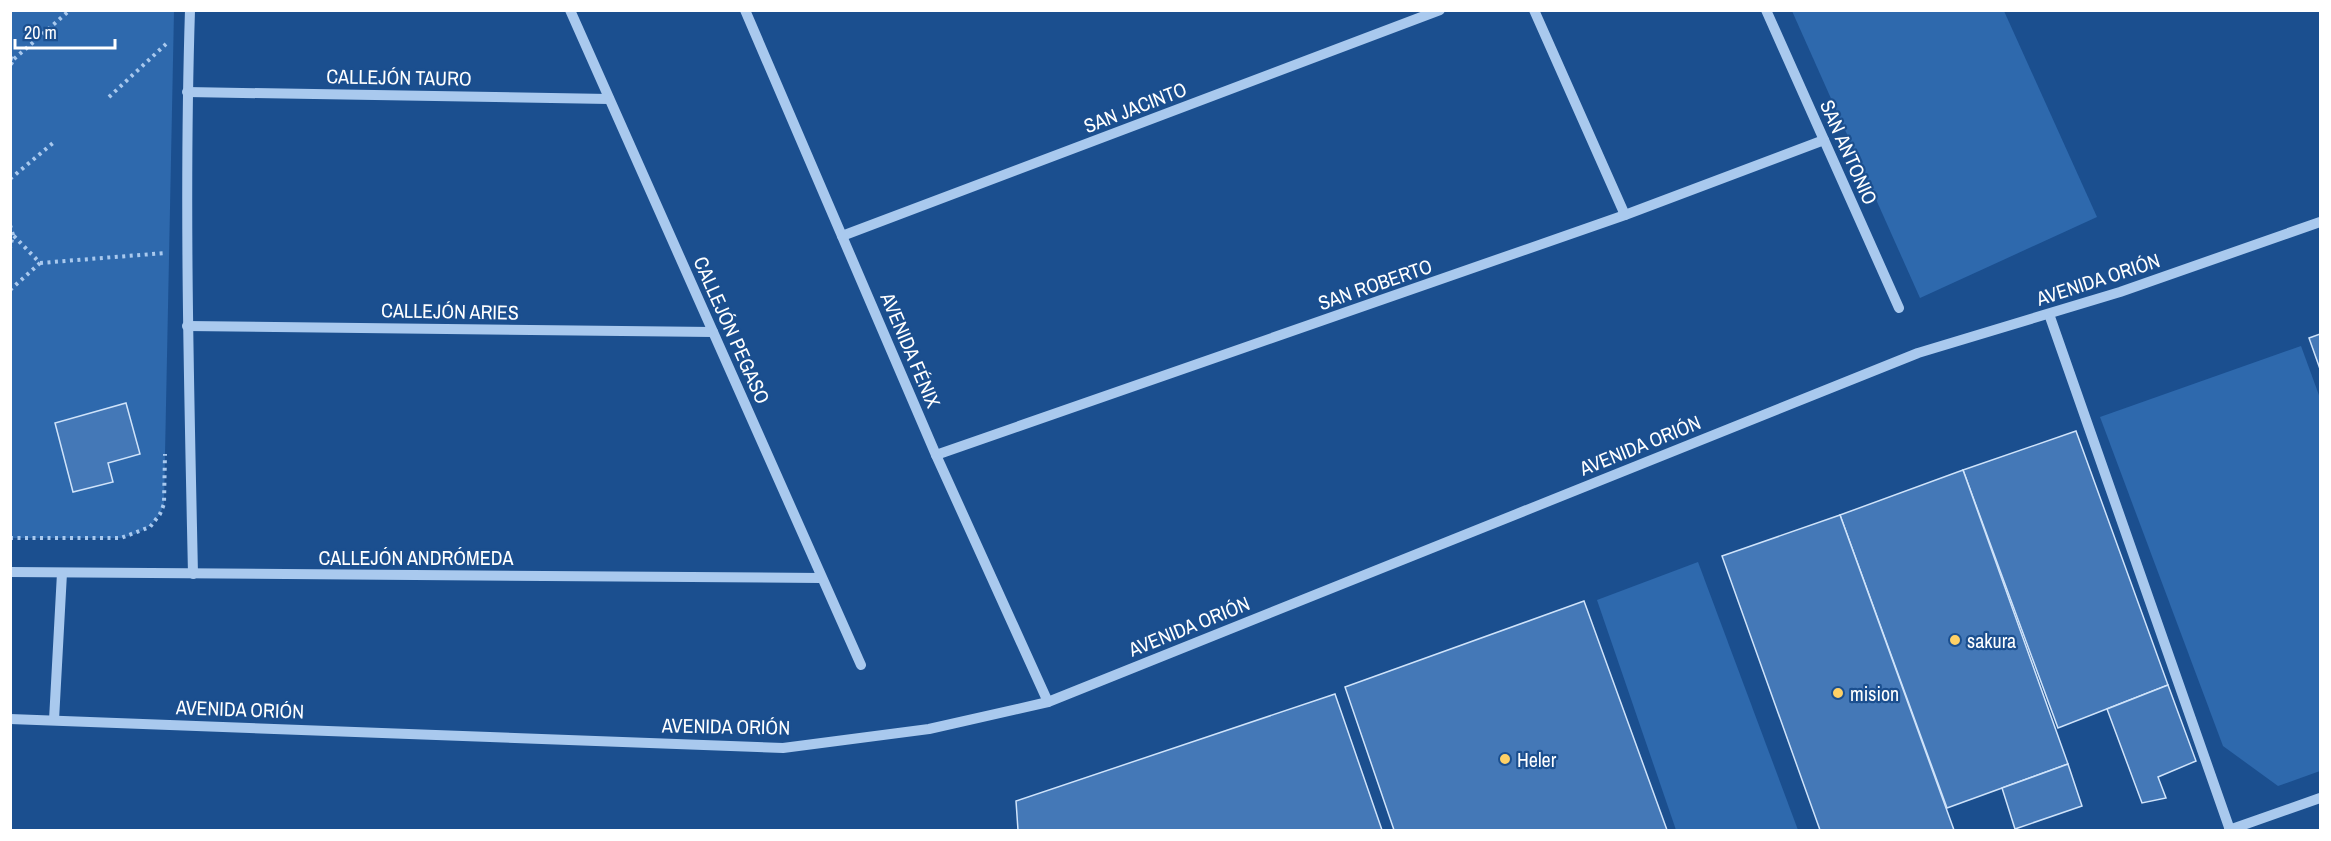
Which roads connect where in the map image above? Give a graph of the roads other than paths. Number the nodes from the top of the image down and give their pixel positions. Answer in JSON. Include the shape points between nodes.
{"nodes":[{"id":1,"x":190,"y":10,"type":"edge"},
{"id":2,"x":570,"y":10,"type":"edge"},
{"id":3,"x":745,"y":10,"type":"edge"},
{"id":4,"x":1440,"y":10,"type":"edge"},
{"id":5,"x":1534,"y":10,"type":"edge"},
{"id":6,"x":1766,"y":10,"type":"edge"},
{"id":7,"x":188,"y":92,"type":"junction"},
{"id":8,"x":609,"y":99,"type":"junction"},
{"id":9,"x":1824,"y":140,"type":"junction"},
{"id":10,"x":1625,"y":215,"type":"junction"},
{"id":11,"x":2320,"y":222,"type":"edge"},
{"id":12,"x":842,"y":236,"type":"junction"},
{"id":13,"x":1899,"y":308,"type":"dead end"},
{"id":14,"x":2049,"y":314,"type":"junction"},
{"id":15,"x":187,"y":326,"type":"junction"},
{"id":16,"x":713,"y":332,"type":"junction"},
{"id":17,"x":936,"y":455,"type":"junction"},
{"id":18,"x":10,"y":572,"type":"edge"},
{"id":19,"x":62,"y":573,"type":"junction"},
{"id":20,"x":193,"y":574,"type":"junction"},
{"id":21,"x":821,"y":578,"type":"junction"},
{"id":22,"x":861,"y":664,"type":"dead end"},
{"id":23,"x":1048,"y":702,"type":"junction"},
{"id":24,"x":10,"y":719,"type":"edge"},
{"id":25,"x":54,"y":720,"type":"junction"},
{"id":26,"x":2320,"y":798,"type":"edge"},
{"id":27,"x":2229,"y":830,"type":"edge"}],
"edges":[{"from":1,"to":7,"type":"street"},
{"from":2,"to":8,"type":"street","name":"CALLEJÓN PEGASO"},
{"from":3,"to":12,"type":"street","name":"AVENIDA FÉNIX"},
{"from":4,"to":12,"type":"street","name":"SAN JACINTO"},
{"from":5,"to":10,"type":"street"},
{"from":6,"to":9,"type":"street","name":"SAN ANTONIO"},
{"from":7,"to":8,"type":"street","name":"CALLEJÓN TAURO"},
{"from":7,"to":15,"type":"street"},
{"from":8,"to":16,"type":"street","name":"CALLEJÓN PEGASO"},
{"from":9,"to":10,"type":"street","name":"SAN ROBERTO"},
{"from":9,"to":13,"type":"street","name":"SAN ANTONIO"},
{"from":10,"to":17,"type":"street","name":"SAN ROBERTO"},
{"from":11,"to":14,"type":"street","name":"AVENIDA ORIÓN"},
{"from":12,"to":17,"type":"street","name":"AVENIDA FÉNIX"},
{"from":14,"to":23,"type":"street","name":"AVENIDA ORIÓN","via":[[1918,353]]},
{"from":14,"to":27,"type":"street"},
{"from":15,"to":16,"type":"street","name":"CALLEJÓN ARIES"},
{"from":15,"to":20,"type":"street"},
{"from":16,"to":21,"type":"street","name":"CALLEJÓN PEGASO"},
{"from":17,"to":23,"type":"street","name":"AVENIDA FÉNIX"},
{"from":18,"to":19,"type":"street","name":"CALLEJÓN ANDRÓMEDA"},
{"from":19,"to":20,"type":"street","name":"CALLEJÓN ANDRÓMEDA"},
{"from":19,"to":25,"type":"street"},
{"from":20,"to":21,"type":"street","name":"CALLEJÓN ANDRÓMEDA"},
{"from":21,"to":22,"type":"street","name":"CALLEJÓN PEGASO"},
{"from":23,"to":25,"type":"street","name":"AVENIDA ORIÓN","via":[[929,729],[783,748]]},
{"from":24,"to":25,"type":"street","name":"AVENIDA ORIÓN"},
{"from":26,"to":27,"type":"street"}]}
